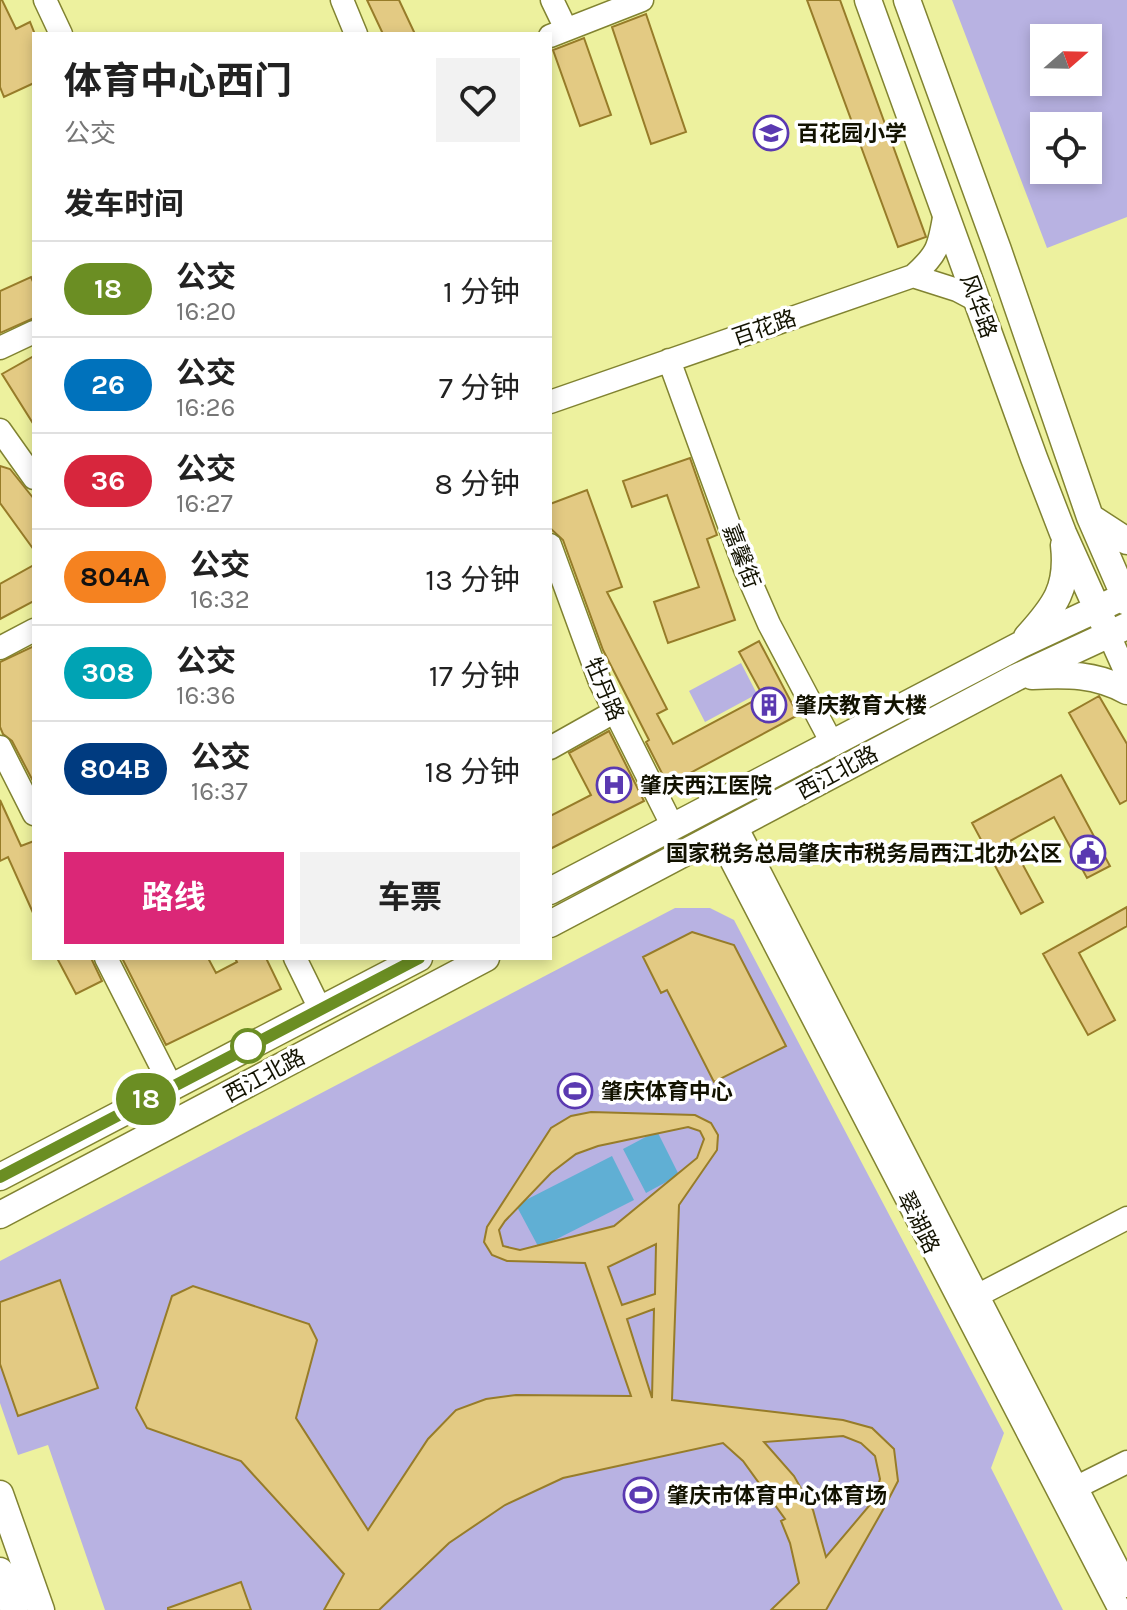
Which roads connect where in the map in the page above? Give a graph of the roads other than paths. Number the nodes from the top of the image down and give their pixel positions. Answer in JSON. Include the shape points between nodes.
{"nodes":[{"id":1,"x":45,"y":0,"type":"edge"},
{"id":2,"x":342,"y":0,"type":"edge"},
{"id":3,"x":552,"y":0,"type":"edge"},
{"id":4,"x":642,"y":0,"type":"edge"},
{"id":5,"x":868,"y":0,"type":"edge"},
{"id":6,"x":907,"y":0,"type":"edge"},
{"id":7,"x":60,"y":32,"type":"edge"},
{"id":8,"x":355,"y":32,"type":"edge"},
{"id":9,"x":558,"y":33,"type":"edge"},
{"id":10,"x":945,"y":212,"type":"junction"},
{"id":11,"x":913,"y":276,"type":"junction"},
{"id":12,"x":976,"y":300,"type":"junction"},
{"id":13,"x":32,"y":333,"type":"edge"},
{"id":14,"x":0,"y":348,"type":"edge"},
{"id":15,"x":669,"y":360,"type":"junction"},
{"id":16,"x":552,"y":401,"type":"edge"},
{"id":17,"x":1,"y":435,"type":"edge"},
{"id":18,"x":1065,"y":447,"type":"junction"},
{"id":19,"x":1034,"y":458,"type":"junction"},
{"id":20,"x":32,"y":475,"type":"edge"},
{"id":21,"x":1090,"y":517,"type":"junction"},
{"id":22,"x":1063,"y":533,"type":"junction"},
{"id":23,"x":1127,"y":541,"type":"edge"},
{"id":24,"x":552,"y":550,"type":"edge"},
{"id":25,"x":1126,"y":597,"type":"edge"},
{"id":26,"x":1097,"y":609,"type":"junction"},
{"id":27,"x":32,"y":631,"type":"edge"},
{"id":28,"x":1118,"y":631,"type":"edge"},
{"id":29,"x":1020,"y":645,"type":"junction"},
{"id":30,"x":0,"y":648,"type":"edge"},
{"id":31,"x":977,"y":668,"type":"junction"},
{"id":32,"x":1127,"y":675,"type":"edge"},
{"id":33,"x":1017,"y":677,"type":"junction"},
{"id":34,"x":991,"y":691,"type":"junction"},
{"id":35,"x":1127,"y":691,"type":"edge"},
{"id":36,"x":614,"y":712,"type":"junction"},
{"id":37,"x":833,"y":745,"type":"junction"},
{"id":38,"x":0,"y":747,"type":"edge"},
{"id":39,"x":552,"y":747,"type":"edge"},
{"id":40,"x":32,"y":809,"type":"edge"},
{"id":41,"x":673,"y":827,"type":"junction"},
{"id":42,"x":727,"y":830,"type":"junction"},
{"id":43,"x":552,"y":890,"type":"edge"},
{"id":44,"x":552,"y":923,"type":"edge"},
{"id":45,"x":107,"y":960,"type":"edge"},
{"id":46,"x":296,"y":960,"type":"edge"},
{"id":47,"x":311,"y":960,"type":"edge"},
{"id":48,"x":415,"y":960,"type":"edge"},
{"id":49,"x":482,"y":960,"type":"edge"},
{"id":50,"x":327,"y":1006,"type":"junction"},
{"id":51,"x":171,"y":1086,"type":"junction"},
{"id":52,"x":35,"y":1158,"type":"junction"},
{"id":53,"x":0,"y":1177,"type":"edge"},
{"id":54,"x":54,"y":1187,"type":"junction"},
{"id":55,"x":2,"y":1215,"type":"edge"},
{"id":56,"x":1127,"y":1218,"type":"edge"},
{"id":57,"x":969,"y":1299,"type":"junction"},
{"id":58,"x":1127,"y":1462,"type":"edge"},
{"id":59,"x":1069,"y":1492,"type":"junction"},
{"id":60,"x":0,"y":1494,"type":"edge"},
{"id":61,"x":0,"y":1571,"type":"edge"},
{"id":62,"x":1127,"y":1586,"type":"edge"},
{"id":63,"x":14,"y":1610,"type":"edge"},
{"id":64,"x":41,"y":1610,"type":"edge"},
{"id":65,"x":1120,"y":1610,"type":"edge"}],
"edges":[{"from":1,"to":7,"type":"street"},
{"from":2,"to":8,"type":"street"},
{"from":3,"to":9,"type":"street"},
{"from":4,"to":9,"type":"street"},
{"from":5,"to":10,"type":"main road","name":"风华路"},
{"from":6,"to":18,"type":"main road","name":"风华路"},
{"from":10,"to":11,"type":"street","via":[[933,258]]},
{"from":10,"to":12,"type":"main road","name":"风华路"},
{"from":11,"to":12,"type":"street"},
{"from":11,"to":15,"type":"street","name":"百花路"},
{"from":12,"to":19,"type":"main road","name":"风华路"},
{"from":13,"to":14,"type":"street"},
{"from":15,"to":16,"type":"street","name":"百花路"},
{"from":15,"to":37,"type":"street","name":"嘉馨街","via":[[745,569]]},
{"from":17,"to":20,"type":"street"},
{"from":18,"to":19,"type":"main road"},
{"from":18,"to":21,"type":"main road","name":"风华路"},
{"from":19,"to":22,"type":"main road","name":"风华路"},
{"from":21,"to":23,"type":"main road"},
{"from":21,"to":25,"type":"main road","name":"风华路"},
{"from":22,"to":26,"type":"main road","name":"风华路"},
{"from":22,"to":29,"type":"main road","via":[[1067,568],[1061,590]]},
{"from":24,"to":36,"type":"street","name":"牡丹路"},
{"from":25,"to":26,"type":"main road","name":"西江北路"},
{"from":26,"to":28,"type":"main road","name":"风华路"},
{"from":26,"to":29,"type":"main road","name":"西江北路"},
{"from":27,"to":30,"type":"street"},
{"from":28,"to":32,"type":"street"},
{"from":28,"to":33,"type":"main road","name":"西江北路"},
{"from":29,"to":31,"type":"main road","name":"西江北路"},
{"from":31,"to":34,"type":"main road"},
{"from":31,"to":37,"type":"main road","name":"西江北路"},
{"from":33,"to":34,"type":"main road","name":"西江北路"},
{"from":33,"to":35,"type":"main road","via":[[1090,676]]},
{"from":34,"to":42,"type":"main road","name":"西江北路"},
{"from":36,"to":39,"type":"street"},
{"from":36,"to":41,"type":"street","name":"牡丹路"},
{"from":37,"to":41,"type":"main road","name":"西江北路"},
{"from":38,"to":40,"type":"street"},
{"from":41,"to":43,"type":"main road","name":"西江北路"},
{"from":42,"to":44,"type":"main road","name":"西江北路"},
{"from":42,"to":57,"type":"street","name":"翠湖路"},
{"from":45,"to":51,"type":"street"},
{"from":46,"to":50,"type":"street"},
{"from":47,"to":50,"type":"street"},
{"from":48,"to":50,"type":"main road","name":"西江北路"},
{"from":49,"to":54,"type":"main road","name":"西江北路"},
{"from":50,"to":51,"type":"main road","name":"西江北路"},
{"from":51,"to":52,"type":"main road","name":"西江北路"},
{"from":52,"to":53,"type":"main road","name":"西江北路"},
{"from":52,"to":54,"type":"main road"},
{"from":54,"to":55,"type":"main road","name":"西江北路"},
{"from":56,"to":57,"type":"street"},
{"from":57,"to":59,"type":"street","name":"翠湖路"},
{"from":58,"to":59,"type":"street"},
{"from":59,"to":62,"type":"street","name":"翠湖路"},
{"from":59,"to":65,"type":"street","name":"翠湖路"},
{"from":60,"to":64,"type":"main road"},
{"from":61,"to":63,"type":"main road"}]}
